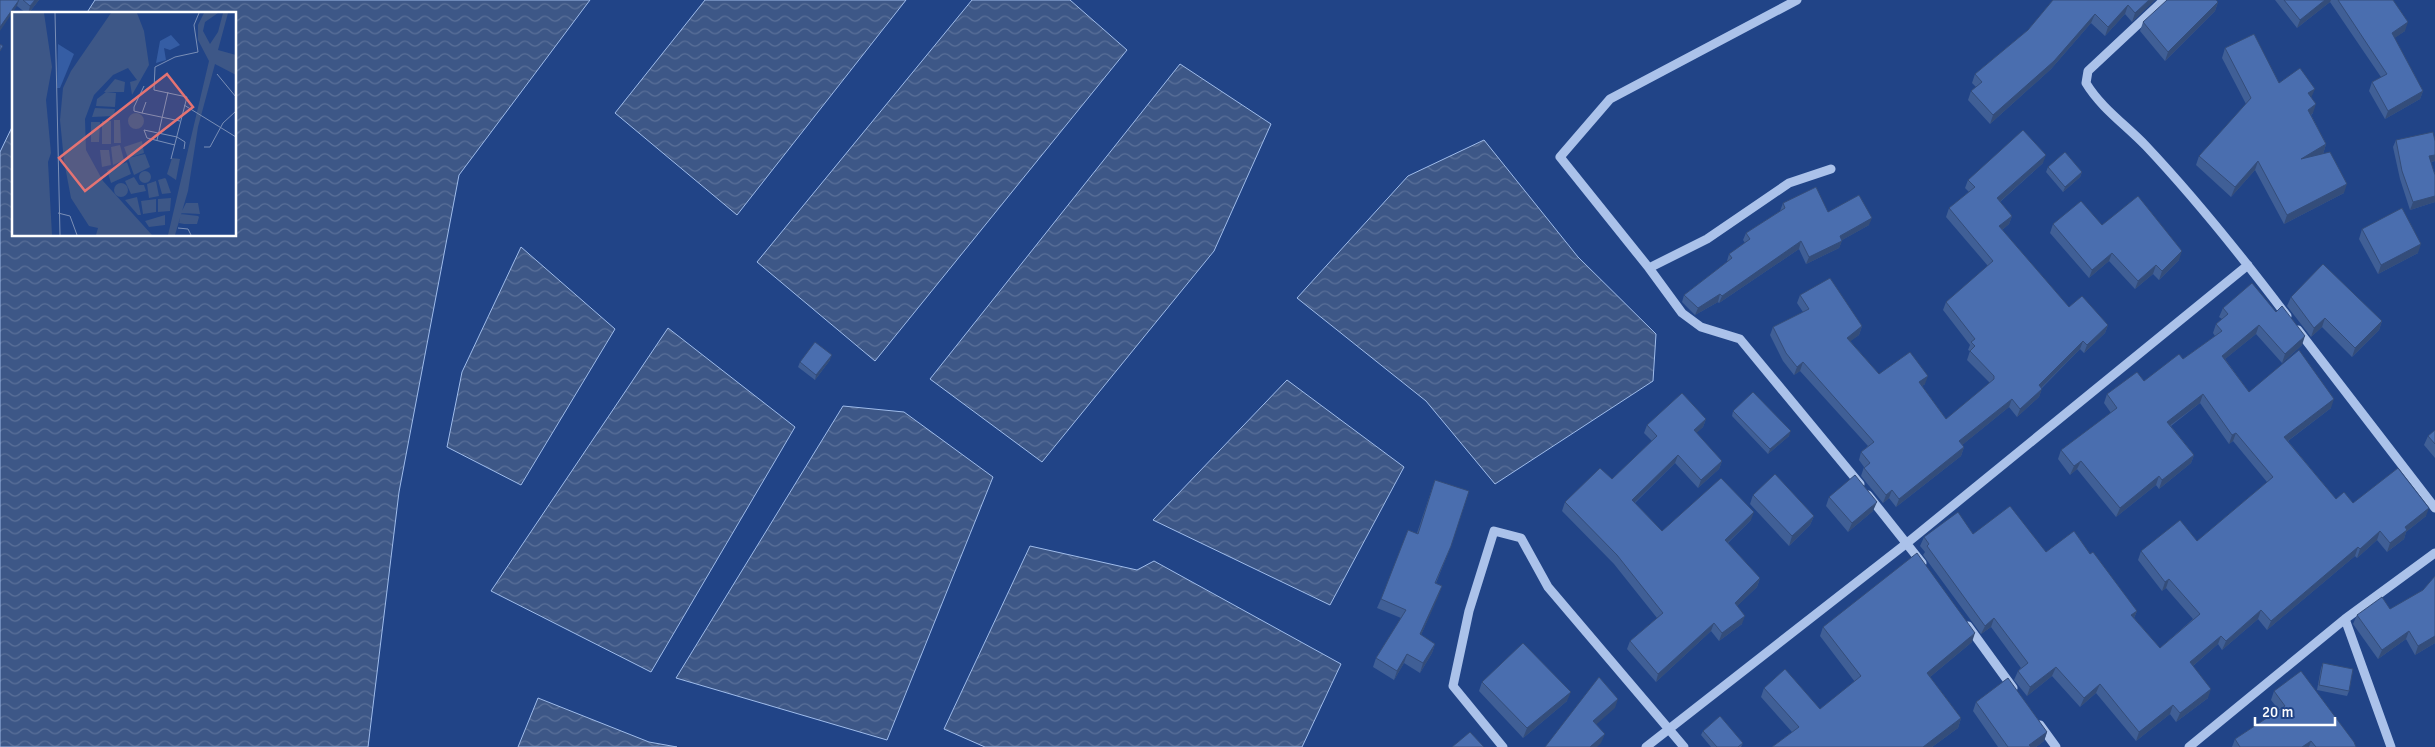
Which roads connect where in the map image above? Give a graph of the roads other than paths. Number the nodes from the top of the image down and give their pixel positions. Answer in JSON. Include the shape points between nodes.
{"nodes":[{"id":1,"x":1797,"y":0,"type":"edge"},
{"id":2,"x":2164,"y":0,"type":"edge"},
{"id":3,"x":1831,"y":169,"type":"dead end"},
{"id":4,"x":2248,"y":265,"type":"junction"},
{"id":5,"x":1649,"y":268,"type":"junction"},
{"id":6,"x":2435,"y":508,"type":"edge"},
{"id":7,"x":1907,"y":543,"type":"junction"},
{"id":8,"x":2435,"y":553,"type":"edge"},
{"id":9,"x":1930,"y":574,"type":"edge"},
{"id":10,"x":2345,"y":619,"type":"junction"},
{"id":11,"x":1964,"y":621,"type":"edge"},
{"id":12,"x":2021,"y":700,"type":"edge"},
{"id":13,"x":2033,"y":716,"type":"edge"},
{"id":14,"x":1668,"y":729,"type":"junction"},
{"id":15,"x":1503,"y":747,"type":"edge"},
{"id":16,"x":1646,"y":747,"type":"edge"},
{"id":17,"x":1684,"y":747,"type":"edge"},
{"id":18,"x":2056,"y":747,"type":"edge"},
{"id":19,"x":2189,"y":747,"type":"edge"},
{"id":20,"x":2391,"y":747,"type":"edge"}],
"edges":[{"from":1,"to":5,"type":"street","via":[[1610,99],[1560,157]]},
{"from":2,"to":4,"type":"street","via":[[2088,71],[2086,83],[2093,94],[2146,146]]},
{"from":3,"to":5,"type":"street","via":[[1789,184],[1707,239]]},
{"from":4,"to":6,"type":"street"},
{"from":4,"to":7,"type":"street"},
{"from":5,"to":7,"type":"street","via":[[1682,313],[1701,327],[1740,338]]},
{"from":7,"to":9,"type":"street"},
{"from":7,"to":14,"type":"street"},
{"from":8,"to":10,"type":"street"},
{"from":10,"to":19,"type":"street"},
{"from":10,"to":20,"type":"street"},
{"from":11,"to":12,"type":"street"},
{"from":13,"to":18,"type":"street"},
{"from":14,"to":15,"type":"street","via":[[1548,587],[1521,538],[1494,531],[1469,611],[1453,686]]},
{"from":14,"to":16,"type":"street"},
{"from":14,"to":17,"type":"street"}]}
